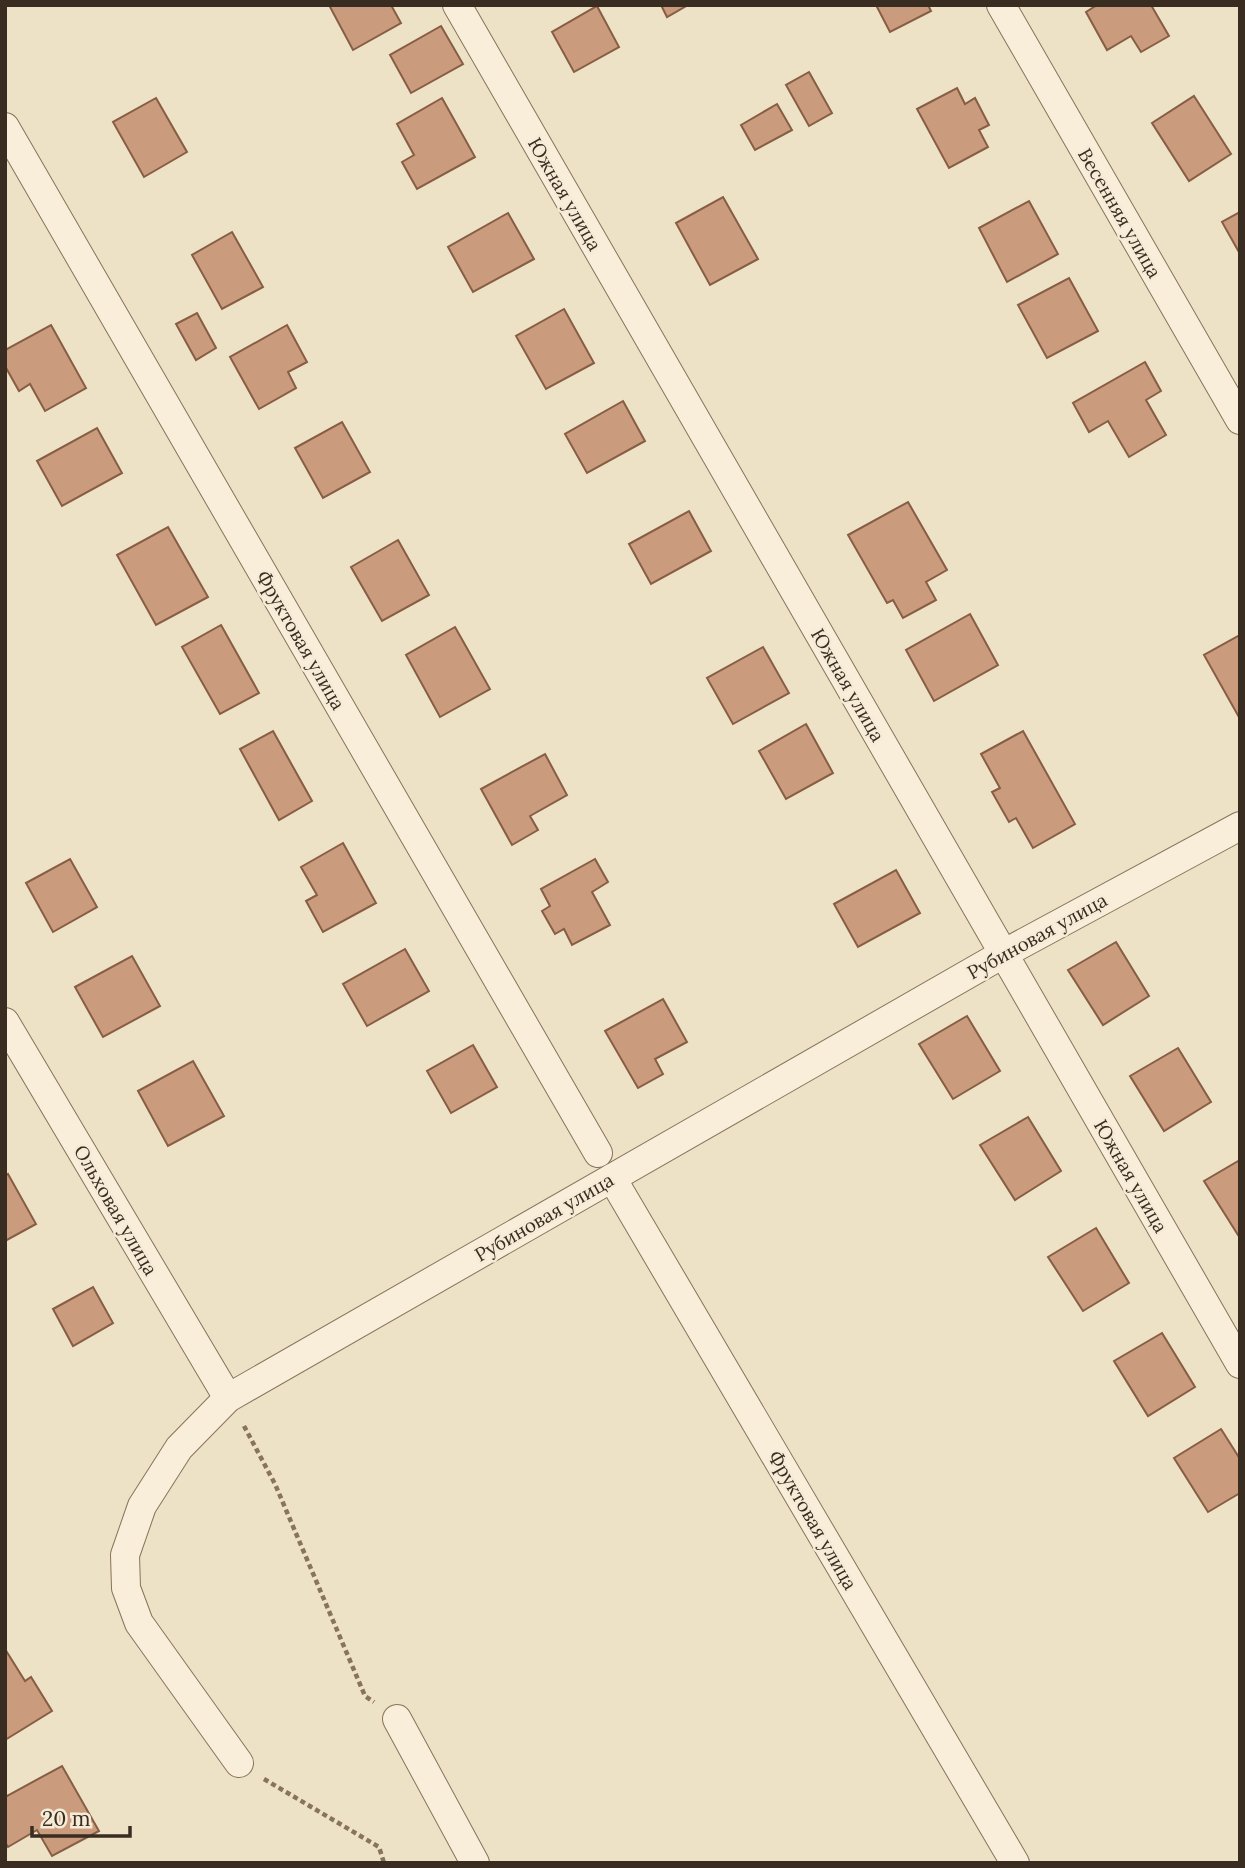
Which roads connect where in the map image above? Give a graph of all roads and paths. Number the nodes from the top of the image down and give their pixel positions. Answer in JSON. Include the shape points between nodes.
{"nodes":[{"id":1,"x":457,"y":5,"type":"edge"},
{"id":2,"x":1000,"y":5,"type":"edge"},
{"id":3,"x":5,"y":127,"type":"edge"},
{"id":4,"x":1240,"y":420,"type":"edge"},
{"id":5,"x":1240,"y":827,"type":"edge"},
{"id":6,"x":1003,"y":954,"type":"junction"},
{"id":7,"x":5,"y":1022,"type":"edge"},
{"id":8,"x":598,"y":1153,"type":"dead end"},
{"id":9,"x":612,"y":1178,"type":"junction"},
{"id":10,"x":1240,"y":1364,"type":"edge"},
{"id":11,"x":228,"y":1398,"type":"junction"},
{"id":12,"x":397,"y":1718,"type":"joint"},
{"id":13,"x":239,"y":1763,"type":"joint"},
{"id":14,"x":384,"y":1863,"type":"edge"},
{"id":15,"x":475,"y":1863,"type":"edge"},
{"id":16,"x":1014,"y":1863,"type":"edge"}],
"edges":[{"from":1,"to":6,"type":"street","name":"Южная улица"},
{"from":2,"to":4,"type":"street","name":"Весенняя улица"},
{"from":3,"to":8,"type":"street","name":"Фруктовая улица"},
{"from":5,"to":6,"type":"street","name":"Рубиновая улица"},
{"from":6,"to":9,"type":"street","name":"Рубиновая улица"},
{"from":6,"to":10,"type":"street","name":"Южная улица"},
{"from":7,"to":11,"type":"street","name":"Ольховая улица"},
{"from":9,"to":11,"type":"street","name":"Рубиновая улица"},
{"from":9,"to":16,"type":"street","name":"Фруктовая улица"},
{"from":11,"to":12,"type":"path","via":[[275,1484],[365,1696]]},
{"from":11,"to":13,"type":"street","name":"Рубиновая улица","via":[[179,1448],[142,1506],[125,1555],[126,1588],[139,1623]]},
{"from":12,"to":15,"type":"street"},
{"from":13,"to":14,"type":"path","via":[[379,1847]]}]}
